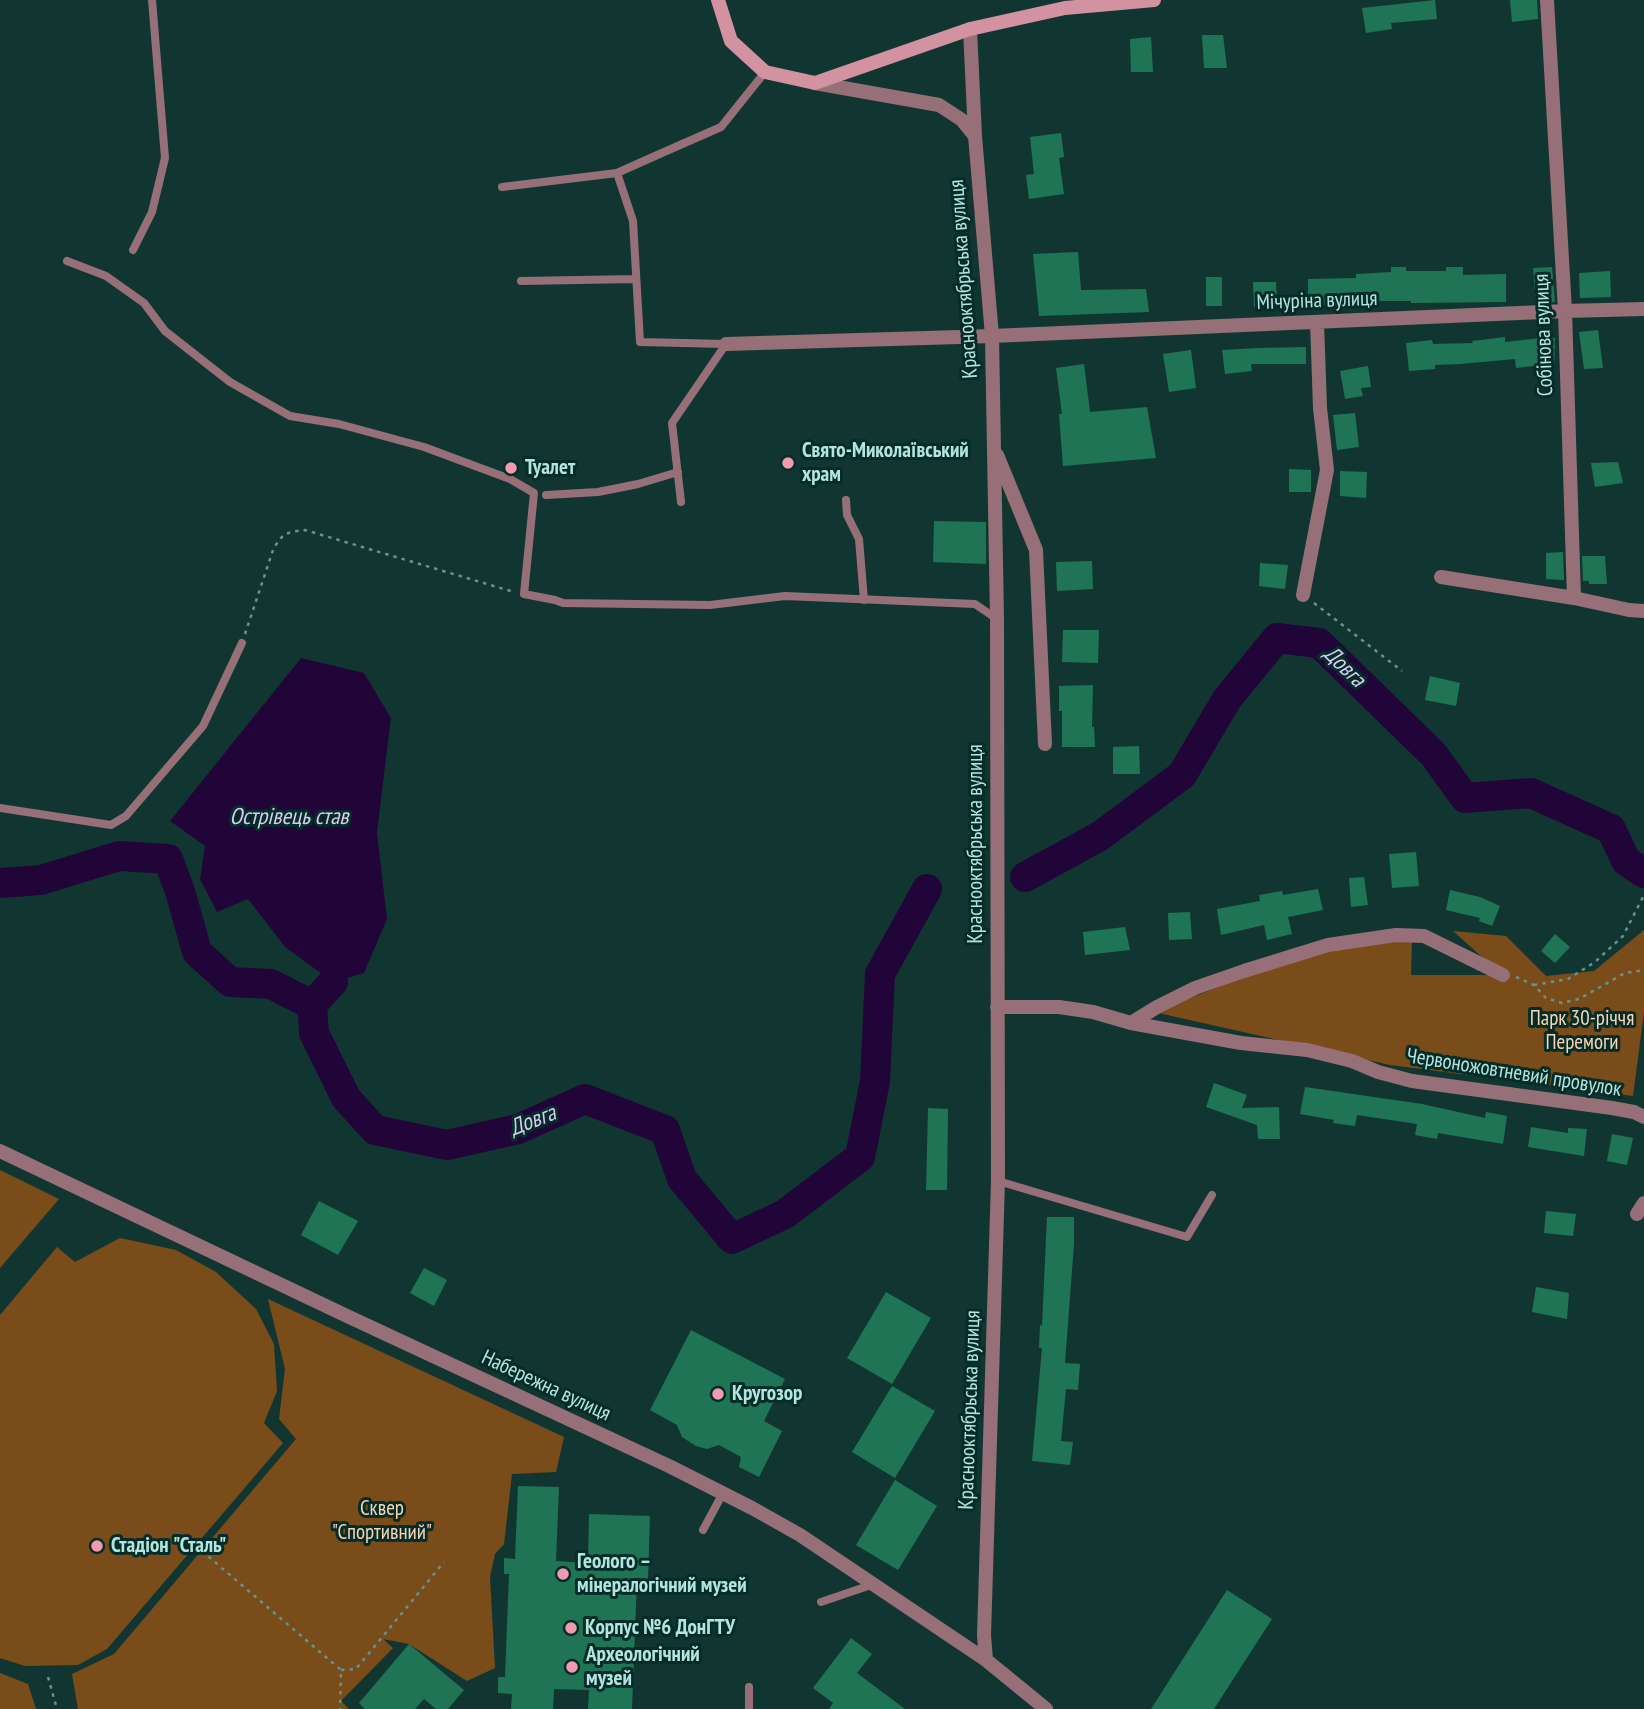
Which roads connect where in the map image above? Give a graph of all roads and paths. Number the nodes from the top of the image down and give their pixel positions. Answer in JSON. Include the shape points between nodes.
{"nodes":[{"id":1,"x":152,"y":0,"type":"edge"},
{"id":2,"x":718,"y":0,"type":"edge"},
{"id":3,"x":1154,"y":0,"type":"edge"},
{"id":4,"x":1547,"y":0,"type":"edge"},
{"id":5,"x":970,"y":29,"type":"junction"},
{"id":6,"x":765,"y":72,"type":"junction"},
{"id":7,"x":815,"y":83,"type":"junction"},
{"id":8,"x":975,"y":136,"type":"junction"},
{"id":9,"x":617,"y":173,"type":"junction"},
{"id":10,"x":502,"y":187,"type":"dead end"},
{"id":11,"x":133,"y":250,"type":"dead end"},
{"id":12,"x":67,"y":261,"type":"dead end"},
{"id":13,"x":636,"y":279,"type":"junction"},
{"id":14,"x":521,"y":281,"type":"dead end"},
{"id":15,"x":1644,"y":309,"type":"edge"},
{"id":16,"x":1565,"y":311,"type":"junction"},
{"id":17,"x":1317,"y":322,"type":"junction"},
{"id":18,"x":992,"y":336,"type":"junction"},
{"id":19,"x":726,"y":344,"type":"junction"},
{"id":20,"x":994,"y":447,"type":"junction"},
{"id":21,"x":678,"y":472,"type":"junction"},
{"id":22,"x":547,"y":495,"type":"dead end"},
{"id":23,"x":846,"y":500,"type":"dead end"},
{"id":24,"x":681,"y":502,"type":"dead end"},
{"id":25,"x":1441,"y":577,"type":"dead end"},
{"id":26,"x":524,"y":594,"type":"junction"},
{"id":27,"x":1303,"y":595,"type":"joint"},
{"id":28,"x":1574,"y":598,"type":"junction"},
{"id":29,"x":863,"y":600,"type":"junction"},
{"id":30,"x":1644,"y":611,"type":"edge"},
{"id":31,"x":997,"y":619,"type":"junction"},
{"id":32,"x":242,"y":643,"type":"joint"},
{"id":33,"x":1402,"y":671,"type":"dead end"},
{"id":34,"x":1045,"y":744,"type":"dead end"},
{"id":35,"x":0,"y":808,"type":"edge"},
{"id":36,"x":1644,"y":895,"type":"edge"},
{"id":37,"x":1644,"y":970,"type":"edge"},
{"id":38,"x":1503,"y":975,"type":"joint"},
{"id":39,"x":1534,"y":985,"type":"junction"},
{"id":40,"x":997,"y":1007,"type":"junction"},
{"id":41,"x":1131,"y":1023,"type":"junction"},
{"id":42,"x":1644,"y":1117,"type":"edge"},
{"id":43,"x":0,"y":1151,"type":"edge"},
{"id":44,"x":998,"y":1181,"type":"junction"},
{"id":45,"x":1212,"y":1195,"type":"dead end"},
{"id":46,"x":723,"y":1493,"type":"junction"},
{"id":47,"x":703,"y":1530,"type":"dead end"},
{"id":48,"x":202,"y":1551,"type":"dead end"},
{"id":49,"x":444,"y":1562,"type":"dead end"},
{"id":50,"x":874,"y":1584,"type":"junction"},
{"id":51,"x":821,"y":1602,"type":"dead end"},
{"id":52,"x":986,"y":1660,"type":"junction"},
{"id":53,"x":341,"y":1670,"type":"junction"},
{"id":54,"x":48,"y":1677,"type":"dead end"},
{"id":55,"x":749,"y":1687,"type":"dead end"},
{"id":56,"x":57,"y":1709,"type":"edge"},
{"id":57,"x":340,"y":1709,"type":"edge"},
{"id":58,"x":749,"y":1709,"type":"edge"},
{"id":59,"x":1046,"y":1709,"type":"edge"}],
"edges":[{"from":1,"to":11,"type":"lane","via":[[165,158],[152,212]]},
{"from":2,"to":6,"type":"street","via":[[731,41]]},
{"from":3,"to":5,"type":"street","via":[[1065,8]]},
{"from":4,"to":16,"type":"street","name":"Собінова вулиця"},
{"from":5,"to":7,"type":"street"},
{"from":5,"to":8,"type":"street","name":"Краснооктябрьська вулиця"},
{"from":6,"to":7,"type":"street"},
{"from":6,"to":9,"type":"lane","via":[[721,127]]},
{"from":7,"to":8,"type":"street","via":[[939,105],[962,120]]},
{"from":8,"to":18,"type":"street","name":"Краснооктябрьська вулиця"},
{"from":9,"to":10,"type":"lane"},
{"from":9,"to":13,"type":"lane","via":[[633,221]]},
{"from":12,"to":26,"type":"lane","via":[[106,276],[144,303],[165,331],[230,382],[290,415],[424,447],[510,479],[534,493]]},
{"from":13,"to":14,"type":"lane"},
{"from":13,"to":19,"type":"lane","via":[[640,342]]},
{"from":15,"to":16,"type":"street","name":"Мічуріна вулиця"},
{"from":16,"to":17,"type":"street","name":"Мічуріна вулиця"},
{"from":16,"to":28,"type":"street","name":"Собінова вулиця"},
{"from":17,"to":18,"type":"street","name":"Мічуріна вулиця"},
{"from":17,"to":27,"type":"street","via":[[1327,471]]},
{"from":18,"to":19,"type":"street","name":"Мічуріна вулиця"},
{"from":18,"to":20,"type":"street","name":"Краснооктябрьська вулиця"},
{"from":19,"to":21,"type":"lane","via":[[672,423]]},
{"from":20,"to":31,"type":"street","name":"Краснооктябрьська вулиця"},
{"from":20,"to":34,"type":"street","via":[[1036,550]]},
{"from":21,"to":22,"type":"lane","via":[[598,492]]},
{"from":21,"to":24,"type":"lane"},
{"from":23,"to":29,"type":"lane","via":[[847,515],[859,539]]},
{"from":25,"to":28,"type":"street"},
{"from":26,"to":29,"type":"lane","via":[[564,603],[710,606],[785,596]]},
{"from":26,"to":32,"type":"path","via":[[305,530],[288,532],[273,550]]},
{"from":27,"to":33,"type":"path"},
{"from":28,"to":30,"type":"street"},
{"from":29,"to":31,"type":"lane","via":[[975,604]]},
{"from":31,"to":40,"type":"street","name":"Краснооктябрьська вулиця"},
{"from":32,"to":35,"type":"lane","via":[[203,726],[127,816],[111,825]]},
{"from":36,"to":39,"type":"path","via":[[1623,936],[1595,962],[1568,979]]},
{"from":37,"to":39,"type":"path","via":[[1625,973],[1579,999],[1562,1003],[1546,998]]},
{"from":38,"to":39,"type":"path"},
{"from":38,"to":41,"type":"street","via":[[1424,936],[1396,935],[1328,945],[1244,971],[1195,988]]},
{"from":40,"to":41,"type":"street","name":"Червоножовтневий провулок","via":[[1059,1006]]},
{"from":40,"to":44,"type":"street","name":"Краснооктябрьська вулиця"},
{"from":41,"to":42,"type":"street","name":"Червоножовтневий провулок","via":[[1307,1050],[1412,1081],[1612,1108]]},
{"from":43,"to":46,"type":"street","name":"Набережна вулиця"},
{"from":44,"to":45,"type":"lane","via":[[1186,1237]]},
{"from":44,"to":52,"type":"street","name":"Краснооктябрьська вулиця"},
{"from":46,"to":47,"type":"lane"},
{"from":46,"to":50,"type":"street","name":"Набережна вулиця","via":[[800,1535]]},
{"from":48,"to":53,"type":"path"},
{"from":49,"to":53,"type":"path","via":[[356,1669]]},
{"from":50,"to":51,"type":"lane"},
{"from":50,"to":52,"type":"street","name":"Набережна вулиця"},
{"from":52,"to":59,"type":"street","name":"Набережна вулиця"},
{"from":53,"to":57,"type":"path"},
{"from":54,"to":56,"type":"path"},
{"from":55,"to":58,"type":"lane"}]}
